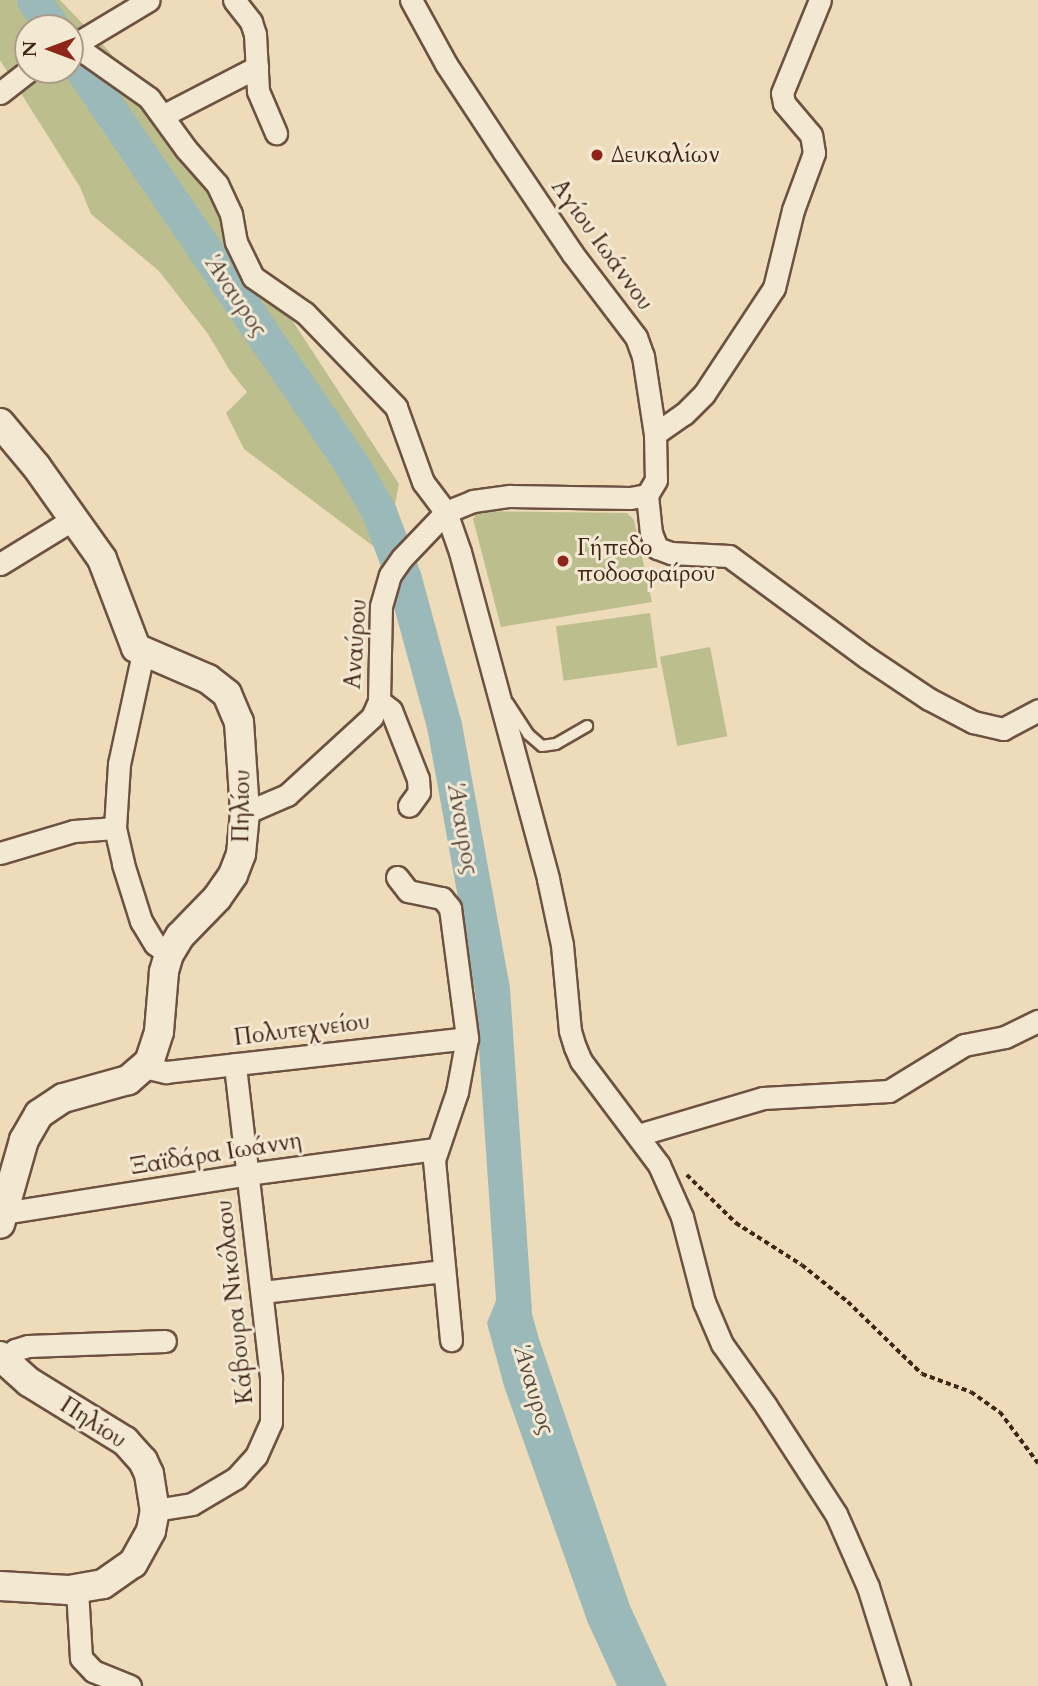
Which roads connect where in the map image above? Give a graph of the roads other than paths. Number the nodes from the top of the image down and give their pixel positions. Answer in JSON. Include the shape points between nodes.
{"nodes":[{"id":1,"x":149,"y":0,"type":"edge"},
{"id":2,"x":234,"y":0,"type":"edge"},
{"id":3,"x":411,"y":0,"type":"edge"},
{"id":4,"x":820,"y":0,"type":"edge"},
{"id":5,"x":84,"y":40,"type":"edge"},
{"id":6,"x":84,"y":54,"type":"edge"},
{"id":7,"x":257,"y":67,"type":"junction"},
{"id":8,"x":14,"y":82,"type":"edge"},
{"id":9,"x":0,"y":93,"type":"edge"},
{"id":10,"x":164,"y":115,"type":"junction"},
{"id":11,"x":276,"y":133,"type":"dead end"},
{"id":12,"x":0,"y":423,"type":"edge"},
{"id":13,"x":654,"y":434,"type":"junction"},
{"id":14,"x":647,"y":495,"type":"junction"},
{"id":15,"x":446,"y":512,"type":"junction"},
{"id":16,"x":75,"y":518,"type":"junction"},
{"id":17,"x":0,"y":564,"type":"edge"},
{"id":18,"x":142,"y":653,"type":"junction"},
{"id":19,"x":495,"y":683,"type":"junction"},
{"id":20,"x":379,"y":701,"type":"junction"},
{"id":21,"x":1038,"y":710,"type":"edge"},
{"id":22,"x":587,"y":726,"type":"dead end"},
{"id":23,"x":409,"y":806,"type":"dead end"},
{"id":24,"x":245,"y":813,"type":"junction"},
{"id":25,"x":116,"y":828,"type":"junction"},
{"id":26,"x":0,"y":853,"type":"edge"},
{"id":27,"x":397,"y":877,"type":"dead end"},
{"id":28,"x":169,"y":954,"type":"junction"},
{"id":29,"x":1038,"y":1021,"type":"edge"},
{"id":30,"x":467,"y":1038,"type":"junction"},
{"id":31,"x":235,"y":1064,"type":"junction"},
{"id":32,"x":144,"y":1067,"type":"junction"},
{"id":33,"x":638,"y":1135,"type":"junction"},
{"id":34,"x":436,"y":1149,"type":"junction"},
{"id":35,"x":248,"y":1174,"type":"junction"},
{"id":36,"x":2,"y":1219,"type":"edge"},
{"id":37,"x":444,"y":1271,"type":"junction"},
{"id":38,"x":262,"y":1293,"type":"junction"},
{"id":39,"x":451,"y":1340,"type":"dead end"},
{"id":40,"x":165,"y":1341,"type":"dead end"},
{"id":41,"x":2,"y":1359,"type":"edge"},
{"id":42,"x":155,"y":1510,"type":"junction"},
{"id":43,"x":0,"y":1586,"type":"edge"},
{"id":44,"x":77,"y":1589,"type":"junction"},
{"id":45,"x":130,"y":1686,"type":"edge"},
{"id":46,"x":898,"y":1686,"type":"edge"}],
"edges":[{"from":1,"to":5,"type":"street"},
{"from":2,"to":7,"type":"street","via":[[251,22]]},
{"from":3,"to":13,"type":"street","name":"Αγίου Ιωάννου","via":[[446,64],[521,178],[636,337]]},
{"from":4,"to":13,"type":"street","via":[[782,93],[784,103],[811,135],[814,153],[793,210],[774,288],[705,394]]},
{"from":6,"to":10,"type":"street","via":[[132,84]]},
{"from":7,"to":10,"type":"street"},
{"from":7,"to":11,"type":"street","via":[[259,96]]},
{"from":8,"to":9,"type":"street"},
{"from":10,"to":15,"type":"street","via":[[217,184],[253,277],[305,313],[396,407],[423,482]]},
{"from":12,"to":16,"type":"main road"},
{"from":13,"to":14,"type":"street","name":"Αγίου Ιωάννου","via":[[657,474]]},
{"from":14,"to":15,"type":"street","name":"Αναύρου","via":[[510,496],[473,501]]},
{"from":14,"to":21,"type":"street","name":"Αγίου Ιωάννου","via":[[657,548],[729,556],[929,699],[973,722],[1003,729]]},
{"from":15,"to":19,"type":"street"},
{"from":15,"to":20,"type":"street","name":"Αναύρου","via":[[390,575],[382,606]]},
{"from":16,"to":17,"type":"street"},
{"from":16,"to":18,"type":"main road","via":[[106,568],[129,635]]},
{"from":18,"to":24,"type":"main road","name":"Πηλίου","via":[[208,679],[227,694],[239,722]]},
{"from":18,"to":25,"type":"street","via":[[119,764]]},
{"from":19,"to":22,"type":"lane","via":[[540,745],[556,744]]},
{"from":19,"to":33,"type":"street","via":[[548,879],[563,956],[570,1031],[581,1060]]},
{"from":20,"to":23,"type":"street","via":[[391,710],[418,779],[419,792]]},
{"from":20,"to":24,"type":"street","name":"Αναύρου","via":[[372,717],[287,795]]},
{"from":24,"to":28,"type":"main road","name":"Πηλίου","via":[[241,854],[233,875]]},
{"from":25,"to":26,"type":"street","via":[[74,831]]},
{"from":25,"to":28,"type":"street","via":[[122,864],[141,921],[155,944]]},
{"from":27,"to":30,"type":"street","via":[[408,891],[442,898],[450,908]]},
{"from":28,"to":32,"type":"main road","name":"Πηλίου","via":[[155,1047]]},
{"from":29,"to":33,"type":"street","via":[[1005,1037],[964,1045],[889,1091],[764,1098]]},
{"from":30,"to":31,"type":"street","name":"Πολυτεχνείου"},
{"from":30,"to":34,"type":"street","via":[[457,1092]]},
{"from":31,"to":32,"type":"street","name":"Πολυτεχνείου","via":[[166,1072]]},
{"from":31,"to":35,"type":"street","name":"Κάβουρα Νικόλαου"},
{"from":32,"to":36,"type":"main road","via":[[128,1080],[63,1098],[39,1114],[23,1140]]},
{"from":33,"to":46,"type":"street","via":[[659,1165],[682,1217],[712,1327],[836,1514],[872,1600]]},
{"from":34,"to":35,"type":"street","name":"Ξαϊδάρα Ιωάννη"},
{"from":34,"to":37,"type":"street"},
{"from":35,"to":36,"type":"street","name":"Ξαϊδάρα Ιωάννη"},
{"from":35,"to":38,"type":"street","name":"Κάβουρα Νικόλαου"},
{"from":37,"to":38,"type":"street"},
{"from":37,"to":39,"type":"street"},
{"from":38,"to":42,"type":"street","name":"Κάβουρα Νικόλαου","via":[[273,1399],[262,1445],[246,1469],[220,1489],[191,1504]]},
{"from":40,"to":41,"type":"street","via":[[28,1346]]},
{"from":41,"to":42,"type":"main road","name":"Πηλίου","via":[[29,1382],[125,1441],[149,1474]]},
{"from":42,"to":44,"type":"main road","via":[[133,1563],[103,1584]]},
{"from":43,"to":44,"type":"main road"},
{"from":44,"to":45,"type":"street","via":[[81,1658],[93,1671]]}]}
